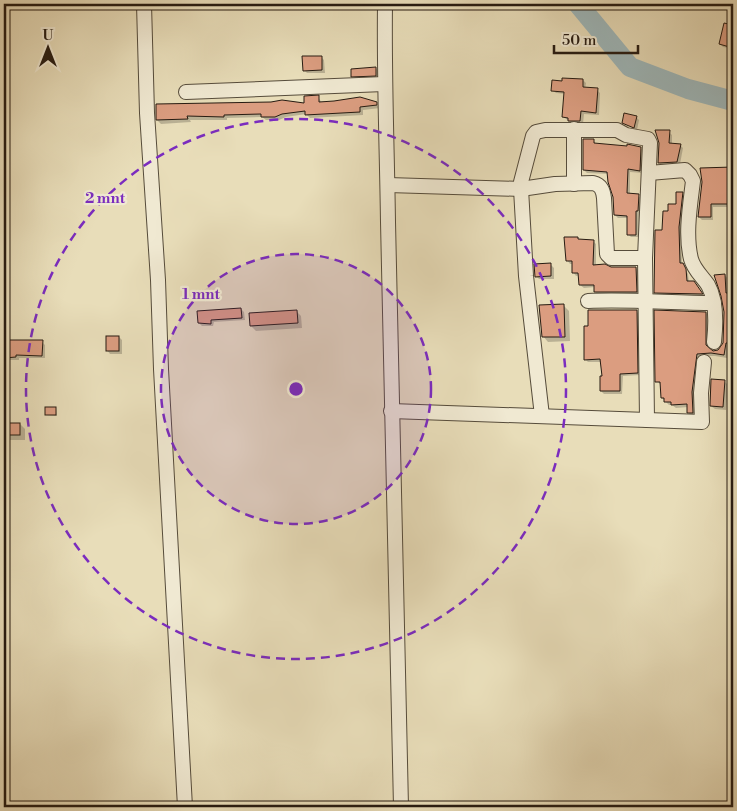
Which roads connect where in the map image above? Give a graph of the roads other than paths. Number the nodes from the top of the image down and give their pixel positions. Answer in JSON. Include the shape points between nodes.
{"nodes":[{"id":1,"x":144,"y":4,"type":"edge"},
{"id":2,"x":385,"y":4,"type":"edge"},
{"id":3,"x":384,"y":84,"type":"junction"},
{"id":4,"x":186,"y":92,"type":"dead end"},
{"id":5,"x":574,"y":129,"type":"junction"},
{"id":6,"x":649,"y":173,"type":"junction"},
{"id":7,"x":574,"y":184,"type":"junction"},
{"id":8,"x":388,"y":185,"type":"junction"},
{"id":9,"x":521,"y":189,"type":"junction"},
{"id":10,"x":645,"y":258,"type":"junction"},
{"id":11,"x":588,"y":302,"type":"dead end"},
{"id":12,"x":645,"y":302,"type":"junction"},
{"id":13,"x":714,"y":303,"type":"junction"},
{"id":14,"x":714,"y":342,"type":"dead end"},
{"id":15,"x":704,"y":362,"type":"dead end"},
{"id":16,"x":391,"y":411,"type":"junction"},
{"id":17,"x":542,"y":416,"type":"junction"},
{"id":18,"x":647,"y":420,"type":"junction"},
{"id":19,"x":185,"y":807,"type":"edge"},
{"id":20,"x":401,"y":807,"type":"edge"}],
"edges":[{"from":1,"to":19,"type":"street","via":[[146,104]]},
{"from":2,"to":3,"type":"street"},
{"from":3,"to":4,"type":"street"},
{"from":3,"to":8,"type":"street"},
{"from":5,"to":6,"type":"street","via":[[617,130],[646,138],[650,144]]},
{"from":5,"to":7,"type":"street"},
{"from":5,"to":9,"type":"street","via":[[545,130],[532,136]]},
{"from":6,"to":10,"type":"street"},
{"from":6,"to":13,"type":"street","via":[[683,170],[690,175],[693,182],[691,259],[707,284]]},
{"from":7,"to":9,"type":"street"},
{"from":7,"to":10,"type":"street","via":[[593,183],[603,190],[609,257]]},
{"from":8,"to":9,"type":"street"},
{"from":8,"to":16,"type":"street"},
{"from":9,"to":17,"type":"street","via":[[526,276]]},
{"from":10,"to":12,"type":"street"},
{"from":11,"to":12,"type":"street"},
{"from":12,"to":13,"type":"street"},
{"from":12,"to":18,"type":"street"},
{"from":13,"to":14,"type":"street"},
{"from":15,"to":18,"type":"street","via":[[702,422]]},
{"from":16,"to":17,"type":"street"},
{"from":16,"to":20,"type":"street"},
{"from":17,"to":18,"type":"street"}]}
